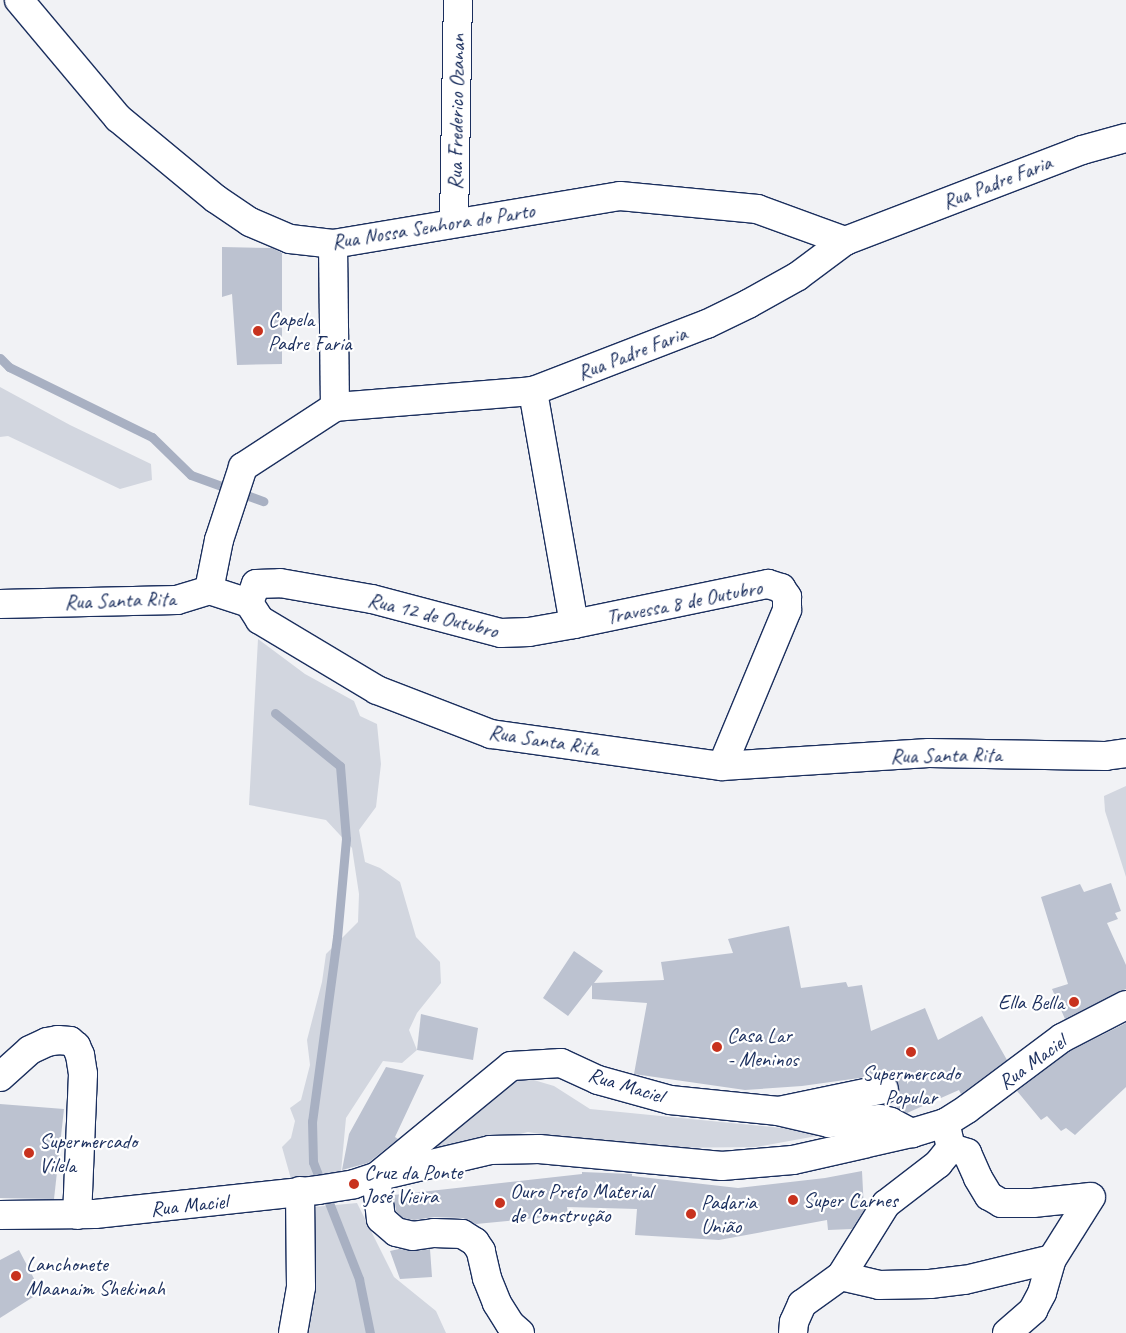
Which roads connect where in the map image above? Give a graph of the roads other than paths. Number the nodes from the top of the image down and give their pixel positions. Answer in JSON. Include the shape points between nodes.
{"nodes":[{"id":1,"x":19,"y":0,"type":"edge"},
{"id":2,"x":458,"y":0,"type":"edge"},
{"id":3,"x":1126,"y":138,"type":"edge"},
{"id":4,"x":454,"y":223,"type":"junction"},
{"id":5,"x":844,"y":241,"type":"junction"},
{"id":6,"x":333,"y":244,"type":"junction"},
{"id":7,"x":533,"y":391,"type":"junction"},
{"id":8,"x":335,"y":407,"type":"junction"},
{"id":9,"x":209,"y":590,"type":"junction"},
{"id":10,"x":249,"y":603,"type":"junction"},
{"id":11,"x":0,"y":604,"type":"edge"},
{"id":12,"x":574,"y":624,"type":"junction"},
{"id":13,"x":1126,"y":753,"type":"edge"},
{"id":14,"x":722,"y":766,"type":"junction"},
{"id":15,"x":1126,"y":1005,"type":"edge"},
{"id":16,"x":0,"y":1077,"type":"edge"},
{"id":17,"x":884,"y":1089,"type":"dead end"},
{"id":18,"x":778,"y":1111,"type":"junction"},
{"id":19,"x":912,"y":1133,"type":"junction"},
{"id":20,"x":948,"y":1135,"type":"junction"},
{"id":21,"x":365,"y":1181,"type":"junction"},
{"id":22,"x":309,"y":1191,"type":"junction"},
{"id":23,"x":0,"y":1215,"type":"edge"},
{"id":24,"x":77,"y":1215,"type":"junction"},
{"id":25,"x":1052,"y":1259,"type":"junction"},
{"id":26,"x":841,"y":1276,"type":"junction"},
{"id":27,"x":293,"y":1333,"type":"edge"},
{"id":28,"x":520,"y":1333,"type":"edge"},
{"id":29,"x":794,"y":1333,"type":"edge"},
{"id":30,"x":1007,"y":1333,"type":"edge"}],
"edges":[{"from":1,"to":6,"type":"street","name":"Rua Nossa Senhora do Parto","via":[[118,118],[216,199],[250,222],[290,239]]},
{"from":2,"to":4,"type":"street","name":"Rua Frederico Ozanan"},
{"from":3,"to":5,"type":"street","name":"Rua Padre Faria","via":[[1082,150]]},
{"from":4,"to":5,"type":"street","name":"Rua Nossa Senhora do Parto","via":[[620,196],[757,209]]},
{"from":4,"to":6,"type":"street","name":"Rua Nossa Senhora do Parto"},
{"from":5,"to":7,"type":"street","name":"Rua Padre Faria","via":[[798,276],[707,324]]},
{"from":6,"to":8,"type":"street"},
{"from":7,"to":8,"type":"street","name":"Rua Padre Faria"},
{"from":7,"to":12,"type":"street"},
{"from":8,"to":9,"type":"street","name":"Rua Padre Faria","via":[[244,466],[219,540]]},
{"from":9,"to":10,"type":"street"},
{"from":9,"to":11,"type":"street","name":"Rua Santa Rita","via":[[178,600]]},
{"from":10,"to":12,"type":"street","name":"Rua 12 de Outubro","via":[[256,584],[280,583],[372,600],[501,633]]},
{"from":10,"to":14,"type":"street","name":"Rua Santa Rita","via":[[260,620],[377,690],[491,734]]},
{"from":12,"to":14,"type":"street","name":"Travessa 8 de Outubro","via":[[768,584],[781,588],[787,597],[787,610]]},
{"from":13,"to":14,"type":"street","name":"Rua Santa Rita","via":[[1105,756],[929,753]]},
{"from":15,"to":20,"type":"street","name":"Rua Maciel","via":[[1062,1038],[991,1092]]},
{"from":16,"to":24,"type":"street","via":[[30,1050],[47,1042],[70,1041],[76,1046],[83,1074]]},
{"from":17,"to":18,"type":"street"},
{"from":18,"to":19,"type":"street","name":"Rua Maciel","via":[[829,1123],[880,1119]]},
{"from":18,"to":21,"type":"street","name":"Rua Maciel","via":[[670,1100],[598,1080],[561,1063],[511,1066]]},
{"from":19,"to":20,"type":"street","name":"Rua Maciel"},
{"from":19,"to":21,"type":"street","name":"Rua Maciel","via":[[793,1160],[722,1166],[539,1148],[490,1150]]},
{"from":20,"to":25,"type":"street","via":[[967,1153],[989,1196],[1001,1203],[1091,1197]]},
{"from":20,"to":26,"type":"street","via":[[938,1164],[886,1204]]},
{"from":21,"to":22,"type":"street","name":"Rua Maciel"},
{"from":21,"to":28,"type":"street","via":[[381,1219],[396,1232],[413,1236],[462,1234],[475,1242],[481,1251],[497,1303]]},
{"from":22,"to":24,"type":"street","name":"Rua Maciel"},
{"from":22,"to":27,"type":"street","via":[[302,1287]]},
{"from":23,"to":24,"type":"street","name":"Rua Maciel"},
{"from":25,"to":26,"type":"street","via":[[965,1280],[930,1284],[879,1285]]},
{"from":25,"to":30,"type":"street","via":[[1042,1294],[1033,1310]]},
{"from":26,"to":29,"type":"street","via":[[802,1304],[794,1322]]}]}
